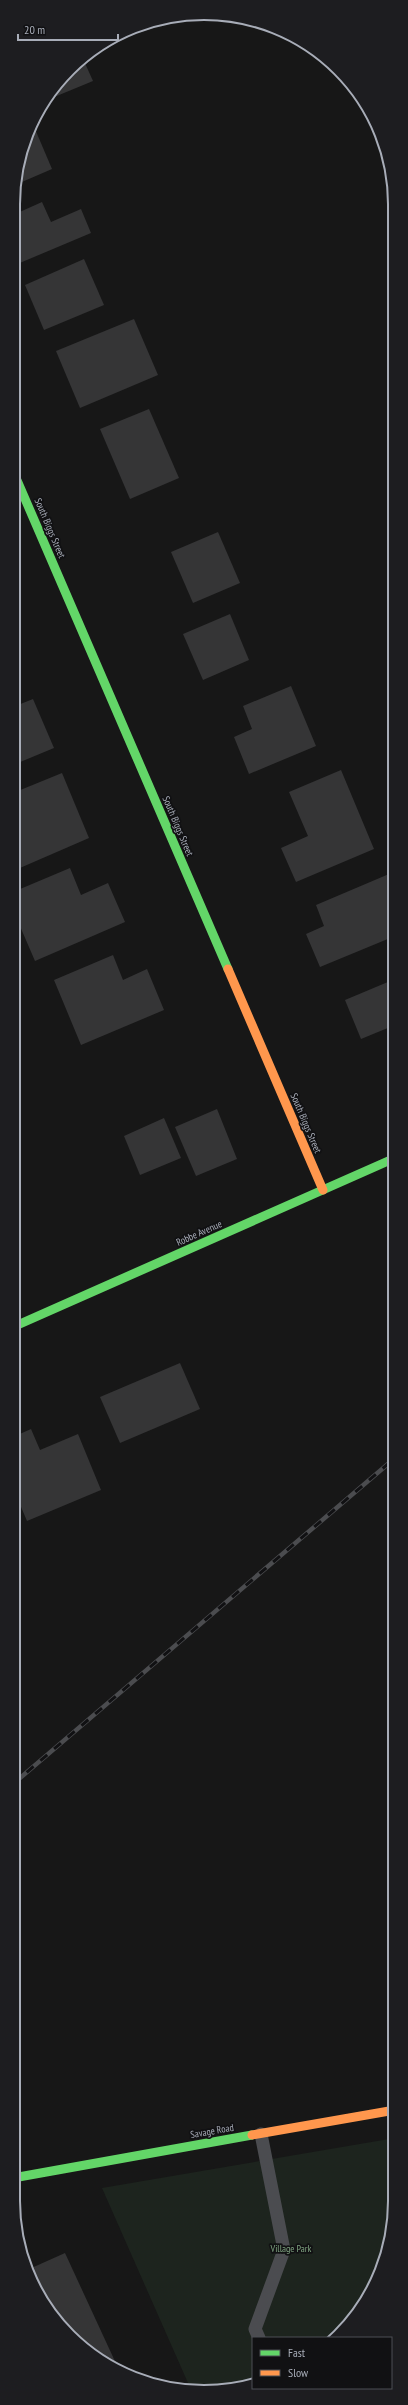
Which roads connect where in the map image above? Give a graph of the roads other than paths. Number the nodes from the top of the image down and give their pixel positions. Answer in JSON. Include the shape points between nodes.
{"nodes":[{"id":1,"x":20,"y":487,"type":"edge"},
{"id":2,"x":388,"y":1161,"type":"edge"},
{"id":3,"x":323,"y":1190,"type":"junction"},
{"id":4,"x":20,"y":1324,"type":"edge"},
{"id":5,"x":388,"y":2111,"type":"edge"},
{"id":6,"x":262,"y":2134,"type":"junction"},
{"id":7,"x":20,"y":2177,"type":"edge"},
{"id":8,"x":259,"y":2337,"type":"edge"}],
"edges":[{"from":1,"to":3,"type":"street","name":"South Biggs Street"},
{"from":2,"to":3,"type":"street","name":"Robbe Avenue"},
{"from":3,"to":4,"type":"street","name":"Robbe Avenue"},
{"from":5,"to":6,"type":"street","name":"Savage Road"},
{"from":6,"to":7,"type":"street","name":"Savage Road"},
{"from":6,"to":8,"type":"lane","via":[[284,2250],[255,2329]]}]}
